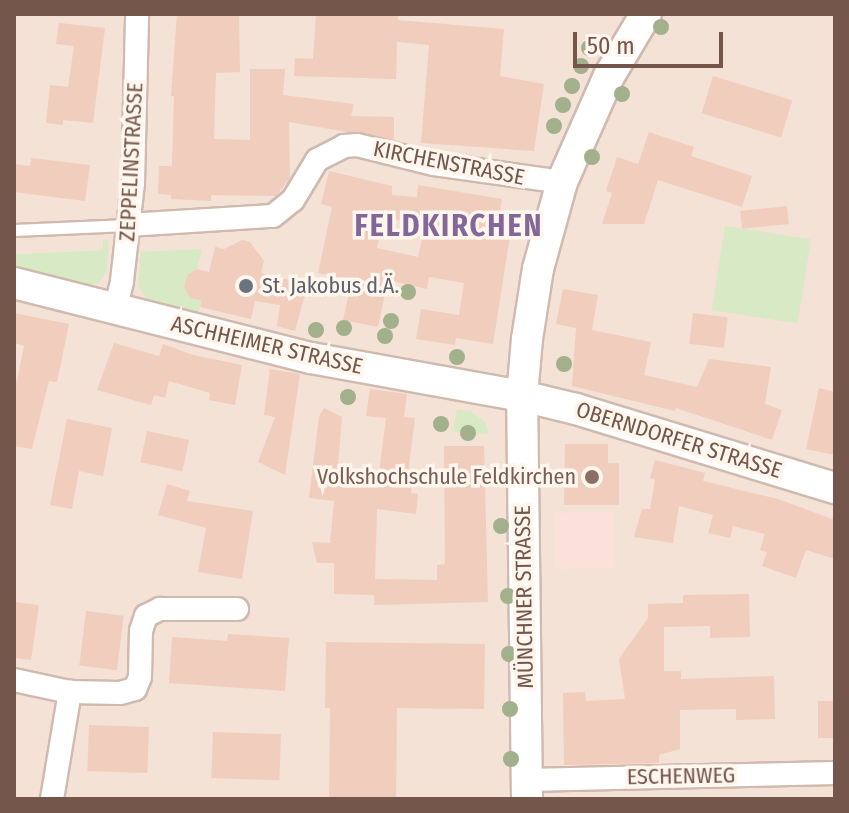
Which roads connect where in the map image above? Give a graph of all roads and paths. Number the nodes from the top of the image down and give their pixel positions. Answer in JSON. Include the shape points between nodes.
{"nodes":[{"id":1,"x":137,"y":14,"type":"edge"},
{"id":2,"x":640,"y":16,"type":"edge"},
{"id":3,"x":562,"y":182,"type":"junction"},
{"id":4,"x":128,"y":225,"type":"junction"},
{"id":5,"x":14,"y":230,"type":"edge"},
{"id":6,"x":14,"y":283,"type":"edge"},
{"id":7,"x":115,"y":310,"type":"junction"},
{"id":8,"x":522,"y":396,"type":"junction"},
{"id":9,"x":835,"y":488,"type":"edge"},
{"id":10,"x":237,"y":609,"type":"dead end"},
{"id":11,"x":14,"y":680,"type":"edge"},
{"id":12,"x":70,"y":692,"type":"junction"},
{"id":13,"x":835,"y":773,"type":"edge"},
{"id":14,"x":527,"y":790,"type":"edge"},
{"id":15,"x":52,"y":799,"type":"edge"}],
"edges":[{"from":1,"to":4,"type":"street","name":"ZEPPELINSTRASSE"},
{"from":2,"to":3,"type":"main road","name":"MÜNCHNER STRASSE"},
{"from":3,"to":4,"type":"street","name":"KIRCHENSTRASSE","via":[[344,146],[317,160],[293,200],[273,216]]},
{"from":3,"to":8,"type":"main road","name":"MÜNCHNER STRASSE","via":[[538,269]]},
{"from":4,"to":5,"type":"lane"},
{"from":4,"to":7,"type":"street","name":"ZEPPELINSTRASSE"},
{"from":6,"to":7,"type":"main road","name":"ASCHHEIMER STRASSE"},
{"from":7,"to":8,"type":"main road","name":"ASCHHEIMER STRASSE","via":[[311,358]]},
{"from":8,"to":9,"type":"main road","name":"OBERNDORFER STRASSE"},
{"from":8,"to":14,"type":"main road","name":"MÜNCHNER STRASSE"},
{"from":10,"to":12,"type":"street","via":[[160,609],[146,616],[141,631],[135,689]]},
{"from":11,"to":12,"type":"street"},
{"from":12,"to":15,"type":"street"},
{"from":13,"to":14,"type":"street","name":"ESCHENWEG"}]}
